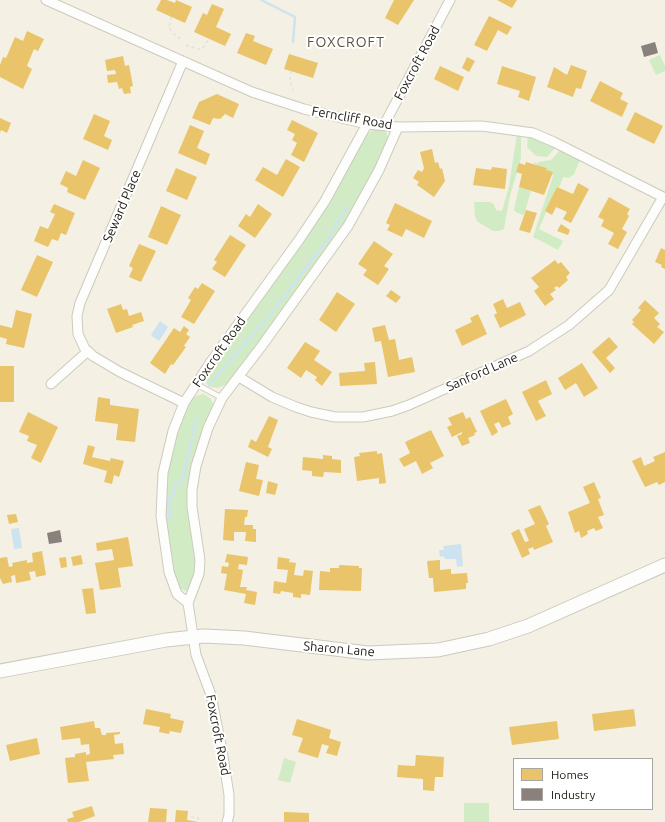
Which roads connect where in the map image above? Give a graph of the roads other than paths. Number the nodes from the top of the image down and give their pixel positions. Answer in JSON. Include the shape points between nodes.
{"nodes":[{"id":1,"x":46,"y":0,"type":"edge"},
{"id":2,"x":450,"y":0,"type":"edge"},
{"id":3,"x":183,"y":61,"type":"junction"},
{"id":4,"x":367,"y":124,"type":"junction"},
{"id":5,"x":384,"y":125,"type":"junction"},
{"id":6,"x":398,"y":127,"type":"junction"},
{"id":7,"x":664,"y":197,"type":"edge"},
{"id":8,"x":88,"y":351,"type":"junction"},
{"id":9,"x":239,"y":377,"type":"junction"},
{"id":10,"x":51,"y":384,"type":"dead end"},
{"id":11,"x":196,"y":384,"type":"junction"},
{"id":12,"x":222,"y":398,"type":"junction"},
{"id":13,"x":184,"y":403,"type":"junction"},
{"id":14,"x":665,"y":565,"type":"edge"},
{"id":15,"x":188,"y":603,"type":"junction"},
{"id":16,"x":193,"y":636,"type":"junction"},
{"id":17,"x":0,"y":671,"type":"edge"},
{"id":18,"x":228,"y":822,"type":"edge"}],
"edges":[{"from":1,"to":3,"type":"street","name":"Ferncliff Road"},
{"from":2,"to":5,"type":"street","name":"Foxcroft Road"},
{"from":3,"to":4,"type":"street","name":"Ferncliff Road","via":[[252,92],[307,110]]},
{"from":3,"to":8,"type":"street","name":"Seward Place","via":[[80,303],[76,316],[77,328]]},
{"from":4,"to":5,"type":"street","name":"Ferncliff Road"},
{"from":4,"to":11,"type":"street","name":"Foxcroft Road","via":[[314,217]]},
{"from":5,"to":6,"type":"street","name":"Ferncliff Road"},
{"from":6,"to":7,"type":"street","name":"Ferncliff Road","via":[[482,126],[533,133]]},
{"from":6,"to":9,"type":"street","name":"Foxcroft Road","via":[[379,170],[348,226]]},
{"from":7,"to":9,"type":"street","name":"Sanford Lane","via":[[609,290],[569,325],[529,351],[409,405],[364,417],[335,417],[296,408]]},
{"from":8,"to":10,"type":"street"},
{"from":8,"to":13,"type":"street","name":"Seward Place","via":[[120,372]]},
{"from":9,"to":12,"type":"street","name":"Foxcroft Road"},
{"from":11,"to":12,"type":"lane"},
{"from":11,"to":13,"type":"street","name":"Foxcroft Road"},
{"from":12,"to":15,"type":"street","name":"Foxcroft Road","via":[[208,428],[196,466],[192,490],[200,560],[199,574]]},
{"from":13,"to":15,"type":"street","name":"Foxcroft Road","via":[[167,452],[161,516],[169,572],[177,594]]},
{"from":14,"to":16,"type":"main road","name":"Sharon Lane","via":[[528,626],[489,639],[438,650],[368,653],[244,638]]},
{"from":15,"to":16,"type":"street","name":"Foxcroft Road"},
{"from":16,"to":17,"type":"main road","name":"Sharon Lane"},
{"from":16,"to":18,"type":"street","name":"Foxcroft Road","via":[[196,655],[211,695],[222,750],[229,795]]}]}
